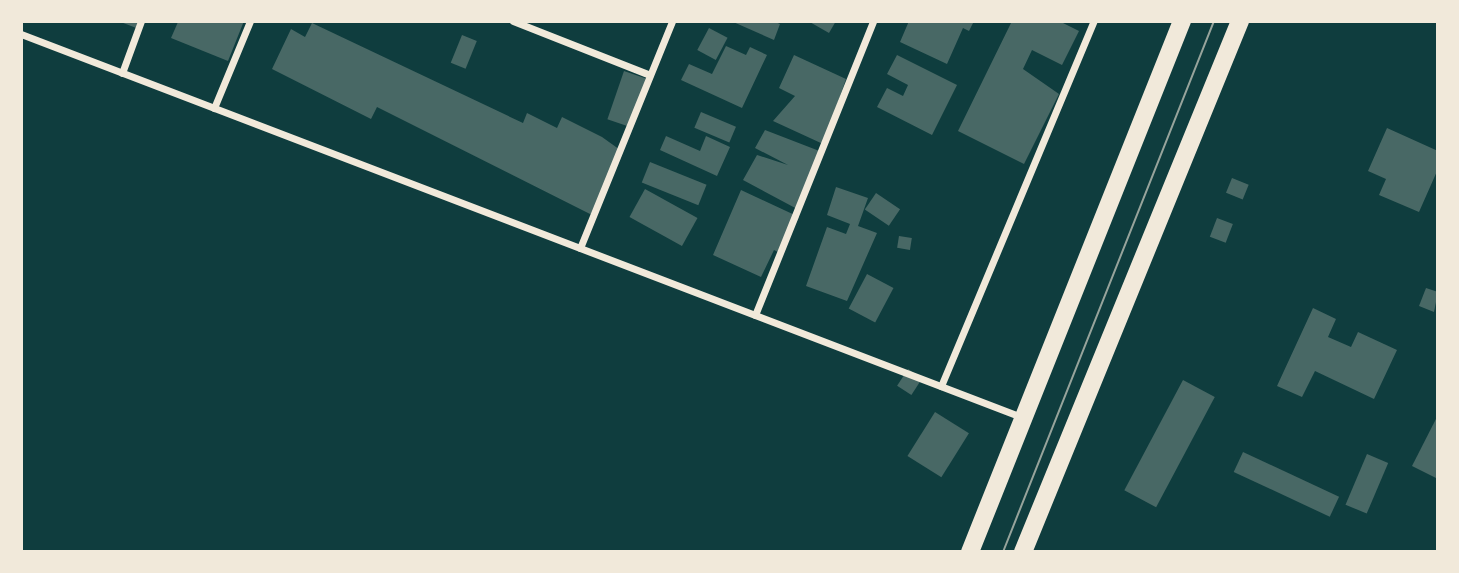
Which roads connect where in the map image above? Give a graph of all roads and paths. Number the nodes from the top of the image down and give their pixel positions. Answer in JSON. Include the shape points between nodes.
{"nodes":[{"id":1,"x":141,"y":21,"type":"edge"},
{"id":2,"x":250,"y":21,"type":"edge"},
{"id":3,"x":513,"y":21,"type":"edge"},
{"id":4,"x":672,"y":21,"type":"edge"},
{"id":5,"x":873,"y":21,"type":"edge"},
{"id":6,"x":1094,"y":21,"type":"edge"},
{"id":7,"x":1182,"y":21,"type":"edge"},
{"id":8,"x":1240,"y":21,"type":"edge"},
{"id":9,"x":21,"y":34,"type":"edge"},
{"id":10,"x":122,"y":73,"type":"junction"},
{"id":11,"x":650,"y":75,"type":"junction"},
{"id":12,"x":214,"y":108,"type":"junction"},
{"id":13,"x":580,"y":248,"type":"junction"},
{"id":14,"x":755,"y":315,"type":"junction"},
{"id":15,"x":941,"y":386,"type":"junction"},
{"id":16,"x":1026,"y":419,"type":"junction"},
{"id":17,"x":970,"y":552,"type":"edge"},
{"id":18,"x":1023,"y":552,"type":"edge"}],
"edges":[{"from":1,"to":10,"type":"street"},
{"from":2,"to":12,"type":"street"},
{"from":3,"to":11,"type":"street"},
{"from":4,"to":11,"type":"street"},
{"from":5,"to":14,"type":"street"},
{"from":6,"to":15,"type":"street"},
{"from":7,"to":16,"type":"main road"},
{"from":8,"to":18,"type":"main road"},
{"from":9,"to":10,"type":"street"},
{"from":10,"to":12,"type":"street"},
{"from":11,"to":13,"type":"street"},
{"from":12,"to":13,"type":"street"},
{"from":13,"to":14,"type":"street"},
{"from":14,"to":15,"type":"street"},
{"from":15,"to":16,"type":"street"},
{"from":16,"to":17,"type":"main road"}]}
